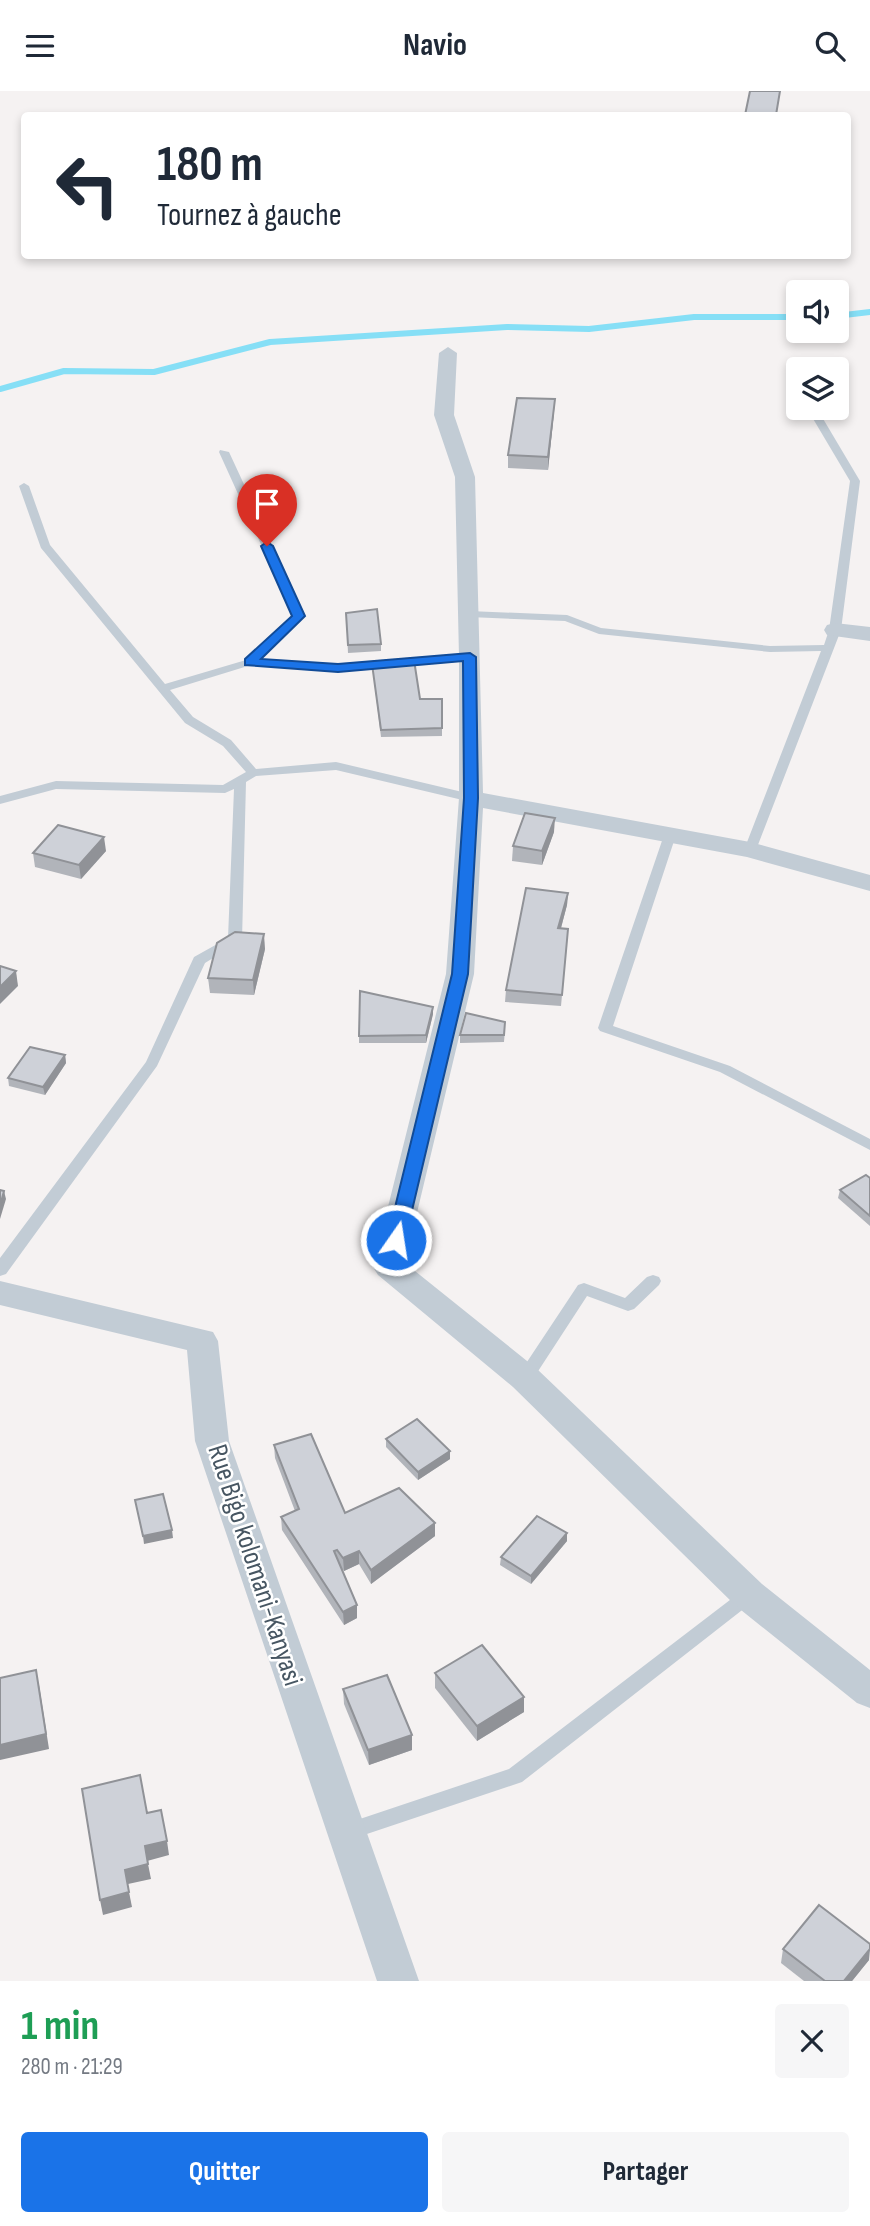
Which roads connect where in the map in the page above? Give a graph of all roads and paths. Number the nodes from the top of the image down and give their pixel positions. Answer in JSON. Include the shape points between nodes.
{"nodes":[{"id":1,"x":448,"y":353,"type":"dead end"},
{"id":2,"x":819,"y":420,"type":"edge"},
{"id":3,"x":224,"y":452,"type":"dead end"},
{"id":4,"x":24,"y":487,"type":"dead end"},
{"id":5,"x":469,"y":614,"type":"junction"},
{"id":6,"x":870,"y":634,"type":"edge"},
{"id":7,"x":831,"y":639,"type":"junction"},
{"id":8,"x":470,"y":657,"type":"junction"},
{"id":9,"x":250,"y":662,"type":"junction"},
{"id":10,"x":163,"y":688,"type":"junction"},
{"id":11,"x":253,"y":773,"type":"junction"},
{"id":12,"x":240,"y":781,"type":"junction"},
{"id":13,"x":471,"y":798,"type":"junction"},
{"id":14,"x":0,"y":800,"type":"edge"},
{"id":15,"x":670,"y":835,"type":"junction"},
{"id":16,"x":750,"y":850,"type":"junction"},
{"id":17,"x":870,"y":883,"type":"edge"},
{"id":18,"x":870,"y":1145,"type":"edge"},
{"id":19,"x":0,"y":1270,"type":"edge"},
{"id":20,"x":653,"y":1281,"type":"dead end"},
{"id":21,"x":0,"y":1293,"type":"edge"},
{"id":22,"x":525,"y":1378,"type":"junction"},
{"id":23,"x":749,"y":1595,"type":"junction"},
{"id":24,"x":870,"y":1692,"type":"edge"},
{"id":25,"x":345,"y":1832,"type":"junction"},
{"id":26,"x":398,"y":1981,"type":"edge"}],
"edges":[{"from":1,"to":5,"type":"street","via":[[444,415],[466,477]]},
{"from":2,"to":7,"type":"lane","via":[[855,481]]},
{"from":3,"to":9,"type":"lane","via":[[299,616]]},
{"from":4,"to":10,"type":"lane","via":[[45,546]]},
{"from":5,"to":7,"type":"lane","via":[[567,618],[599,631],[770,649]]},
{"from":5,"to":8,"type":"street"},
{"from":6,"to":7,"type":"street"},
{"from":7,"to":16,"type":"lane"},
{"from":8,"to":9,"type":"lane","via":[[338,668]]},
{"from":8,"to":13,"type":"street"},
{"from":9,"to":10,"type":"lane"},
{"from":10,"to":11,"type":"lane","via":[[189,720],[227,743]]},
{"from":11,"to":12,"type":"lane"},
{"from":11,"to":13,"type":"lane","via":[[336,766]]},
{"from":12,"to":14,"type":"lane","via":[[225,789],[57,785]]},
{"from":12,"to":19,"type":"lane","via":[[235,940],[199,960],[152,1063]]},
{"from":13,"to":15,"type":"street"},
{"from":13,"to":22,"type":"street","via":[[460,974],[389,1267]]},
{"from":15,"to":16,"type":"street"},
{"from":15,"to":18,"type":"lane","via":[[605,1028],[725,1069]]},
{"from":16,"to":17,"type":"street"},
{"from":20,"to":22,"type":"lane","via":[[628,1305],[584,1289]]},
{"from":21,"to":25,"type":"street","name":"Rue Bigo kolomani-Kanyasi","via":[[202,1341],[212,1441]]},
{"from":22,"to":23,"type":"street"},
{"from":23,"to":24,"type":"street"},
{"from":23,"to":25,"type":"lane","via":[[515,1776]]},
{"from":25,"to":26,"type":"street","name":"Rue Bigo kolomani-Kanyasi"}]}
